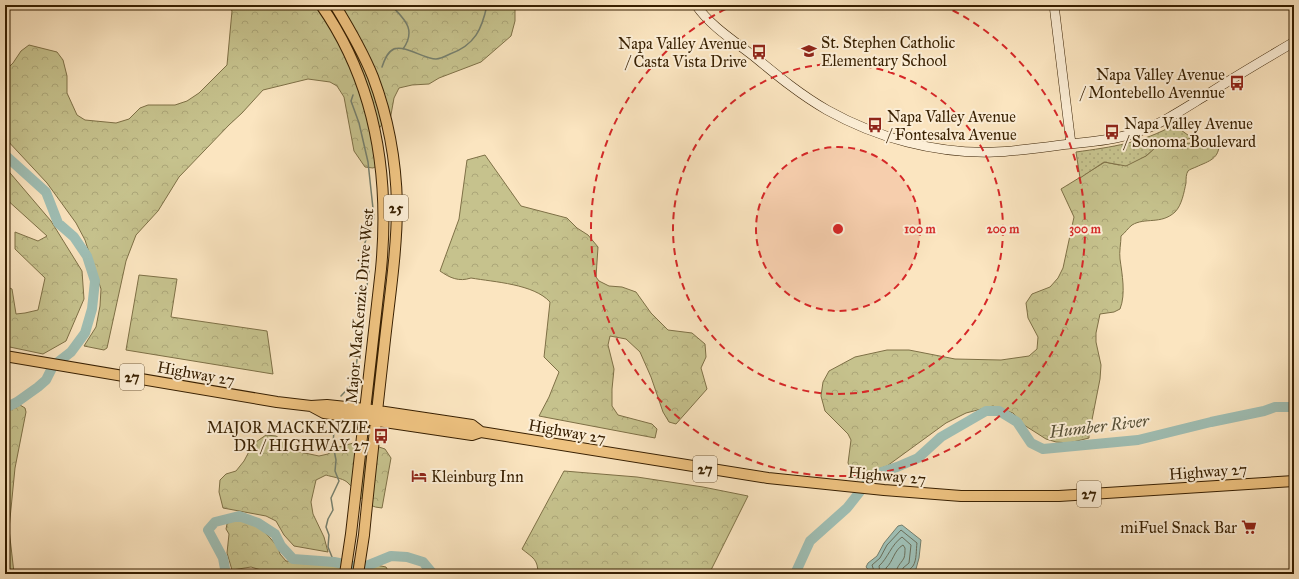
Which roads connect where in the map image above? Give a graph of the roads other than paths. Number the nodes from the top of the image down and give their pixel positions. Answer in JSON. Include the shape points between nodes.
{"nodes":[{"id":1,"x":321,"y":5,"type":"edge"},
{"id":2,"x":335,"y":5,"type":"edge"},
{"id":3,"x":696,"y":5,"type":"edge"},
{"id":4,"x":1054,"y":5,"type":"edge"},
{"id":5,"x":1294,"y":42,"type":"edge"},
{"id":6,"x":1071,"y":144,"type":"junction"},
{"id":7,"x":5,"y":356,"type":"edge"},
{"id":8,"x":311,"y":406,"type":"junction"},
{"id":9,"x":365,"y":409,"type":"junction"},
{"id":10,"x":377,"y":411,"type":"junction"},
{"id":11,"x":364,"y":420,"type":"junction"},
{"id":12,"x":376,"y":422,"type":"junction"},
{"id":13,"x":481,"y":432,"type":"junction"},
{"id":14,"x":1294,"y":481,"type":"edge"},
{"id":15,"x":345,"y":574,"type":"edge"},
{"id":16,"x":358,"y":574,"type":"edge"}],
"edges":[{"from":1,"to":9,"type":"main road","name":"Major MacKenzie Drive West","number":"25","via":[[347,50],[362,86],[379,147],[382,174],[383,243]]},
{"from":2,"to":10,"type":"main road","name":"Major MacKenzie Drive West","number":"25","via":[[350,29],[373,77],[394,165],[396,234]]},
{"from":3,"to":6,"type":"street","via":[[714,25],[798,91],[839,116],[876,132],[913,144],[961,151],[994,152]]},
{"from":4,"to":6,"type":"street"},
{"from":5,"to":6,"type":"street","via":[[1139,132]]},
{"from":7,"to":8,"type":"main road","name":"Highway 27","number":"27"},
{"from":8,"to":9,"type":"main road","name":"Highway 27","number":"27"},
{"from":8,"to":11,"type":"main road","name":"Highway 27","number":"27","via":[[324,413]]},
{"from":9,"to":10,"type":"main road","name":"Highway 27","number":"27"},
{"from":9,"to":11,"type":"main road","name":"Major MacKenzie Drive West","number":"25"},
{"from":10,"to":12,"type":"main road","name":"Major MacKenzie Drive West","number":"25"},
{"from":10,"to":13,"type":"main road","name":"Highway 27","number":"27","via":[[472,425]]},
{"from":11,"to":12,"type":"main road","name":"Highway 27","number":"27"},
{"from":11,"to":15,"type":"main road","name":"Major MacKenzie Drive West","number":"25"},
{"from":12,"to":13,"type":"main road","name":"Highway 27","number":"27","via":[[472,436]]},
{"from":12,"to":16,"type":"main road","name":"Major MacKenzie Drive West","number":"25"},
{"from":13,"to":14,"type":"main road","name":"Highway 27","number":"27","via":[[753,476],[961,496],[1059,496]]}]}
